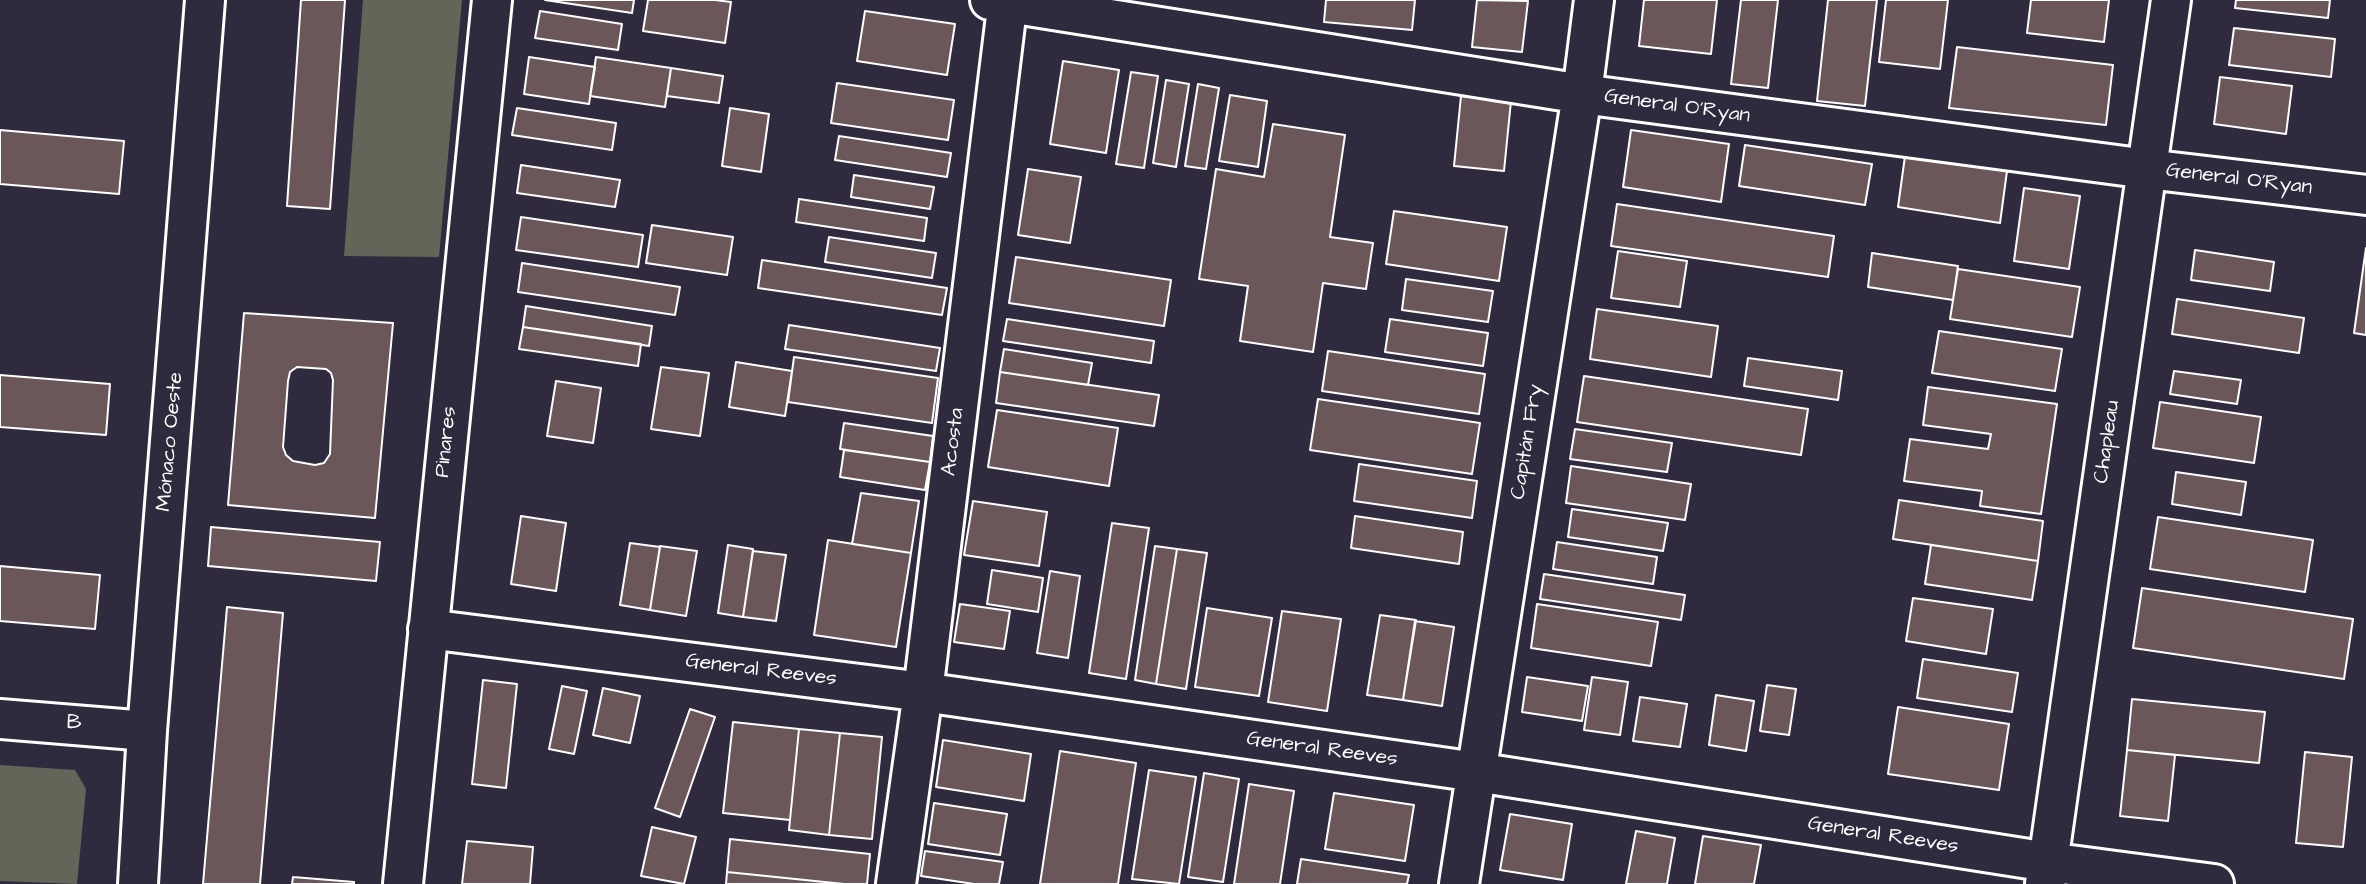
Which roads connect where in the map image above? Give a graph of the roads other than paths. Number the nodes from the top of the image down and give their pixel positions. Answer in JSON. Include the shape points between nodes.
{"nodes":[{"id":1,"x":205,"y":0,"type":"edge"},
{"id":2,"x":492,"y":0,"type":"edge"},
{"id":3,"x":1594,"y":0,"type":"edge"},
{"id":4,"x":2171,"y":0,"type":"edge"},
{"id":5,"x":1002,"y":1,"type":"edge"},
{"id":6,"x":1582,"y":94,"type":"junction"},
{"id":7,"x":2147,"y":169,"type":"junction"},
{"id":8,"x":2366,"y":195,"type":"edge"},
{"id":9,"x":428,"y":629,"type":"junction"},
{"id":10,"x":923,"y":692,"type":"junction"},
{"id":11,"x":0,"y":719,"type":"edge"},
{"id":12,"x":147,"y":731,"type":"junction"},
{"id":13,"x":1476,"y":772,"type":"junction"},
{"id":14,"x":2046,"y":873,"type":"edge"},
{"id":15,"x":138,"y":884,"type":"edge"},
{"id":16,"x":403,"y":884,"type":"edge"},
{"id":17,"x":896,"y":884,"type":"edge"},
{"id":18,"x":1459,"y":884,"type":"edge"},
{"id":19,"x":2214,"y":884,"type":"edge"}],
"edges":[{"from":1,"to":12,"type":"street","name":"Mónaco Oeste"},
{"from":2,"to":9,"type":"street","name":"Pinares"},
{"from":3,"to":6,"type":"street","name":"Capitán Fry"},
{"from":4,"to":7,"type":"street","name":"Chapleau"},
{"from":5,"to":6,"type":"street","name":"General O'Ryan"},
{"from":5,"to":10,"type":"street","name":"Acosta"},
{"from":6,"to":7,"type":"street","name":"General O'Ryan"},
{"from":6,"to":13,"type":"street","name":"Capitán Fry"},
{"from":7,"to":8,"type":"street","name":"General O'Ryan"},
{"from":7,"to":14,"type":"street","name":"Chapleau"},
{"from":9,"to":10,"type":"street","name":"General Reeves"},
{"from":9,"to":16,"type":"street","name":"Pinares"},
{"from":10,"to":13,"type":"street","name":"General Reeves"},
{"from":10,"to":17,"type":"street","name":"Acosta"},
{"from":11,"to":12,"type":"street","name":"B"},
{"from":12,"to":15,"type":"street","name":"Mónaco Oeste"},
{"from":13,"to":14,"type":"street","name":"General Reeves"},
{"from":13,"to":18,"type":"street","name":"Capitán Fry"},
{"from":14,"to":19,"type":"street","name":"General Reeves"}]}
